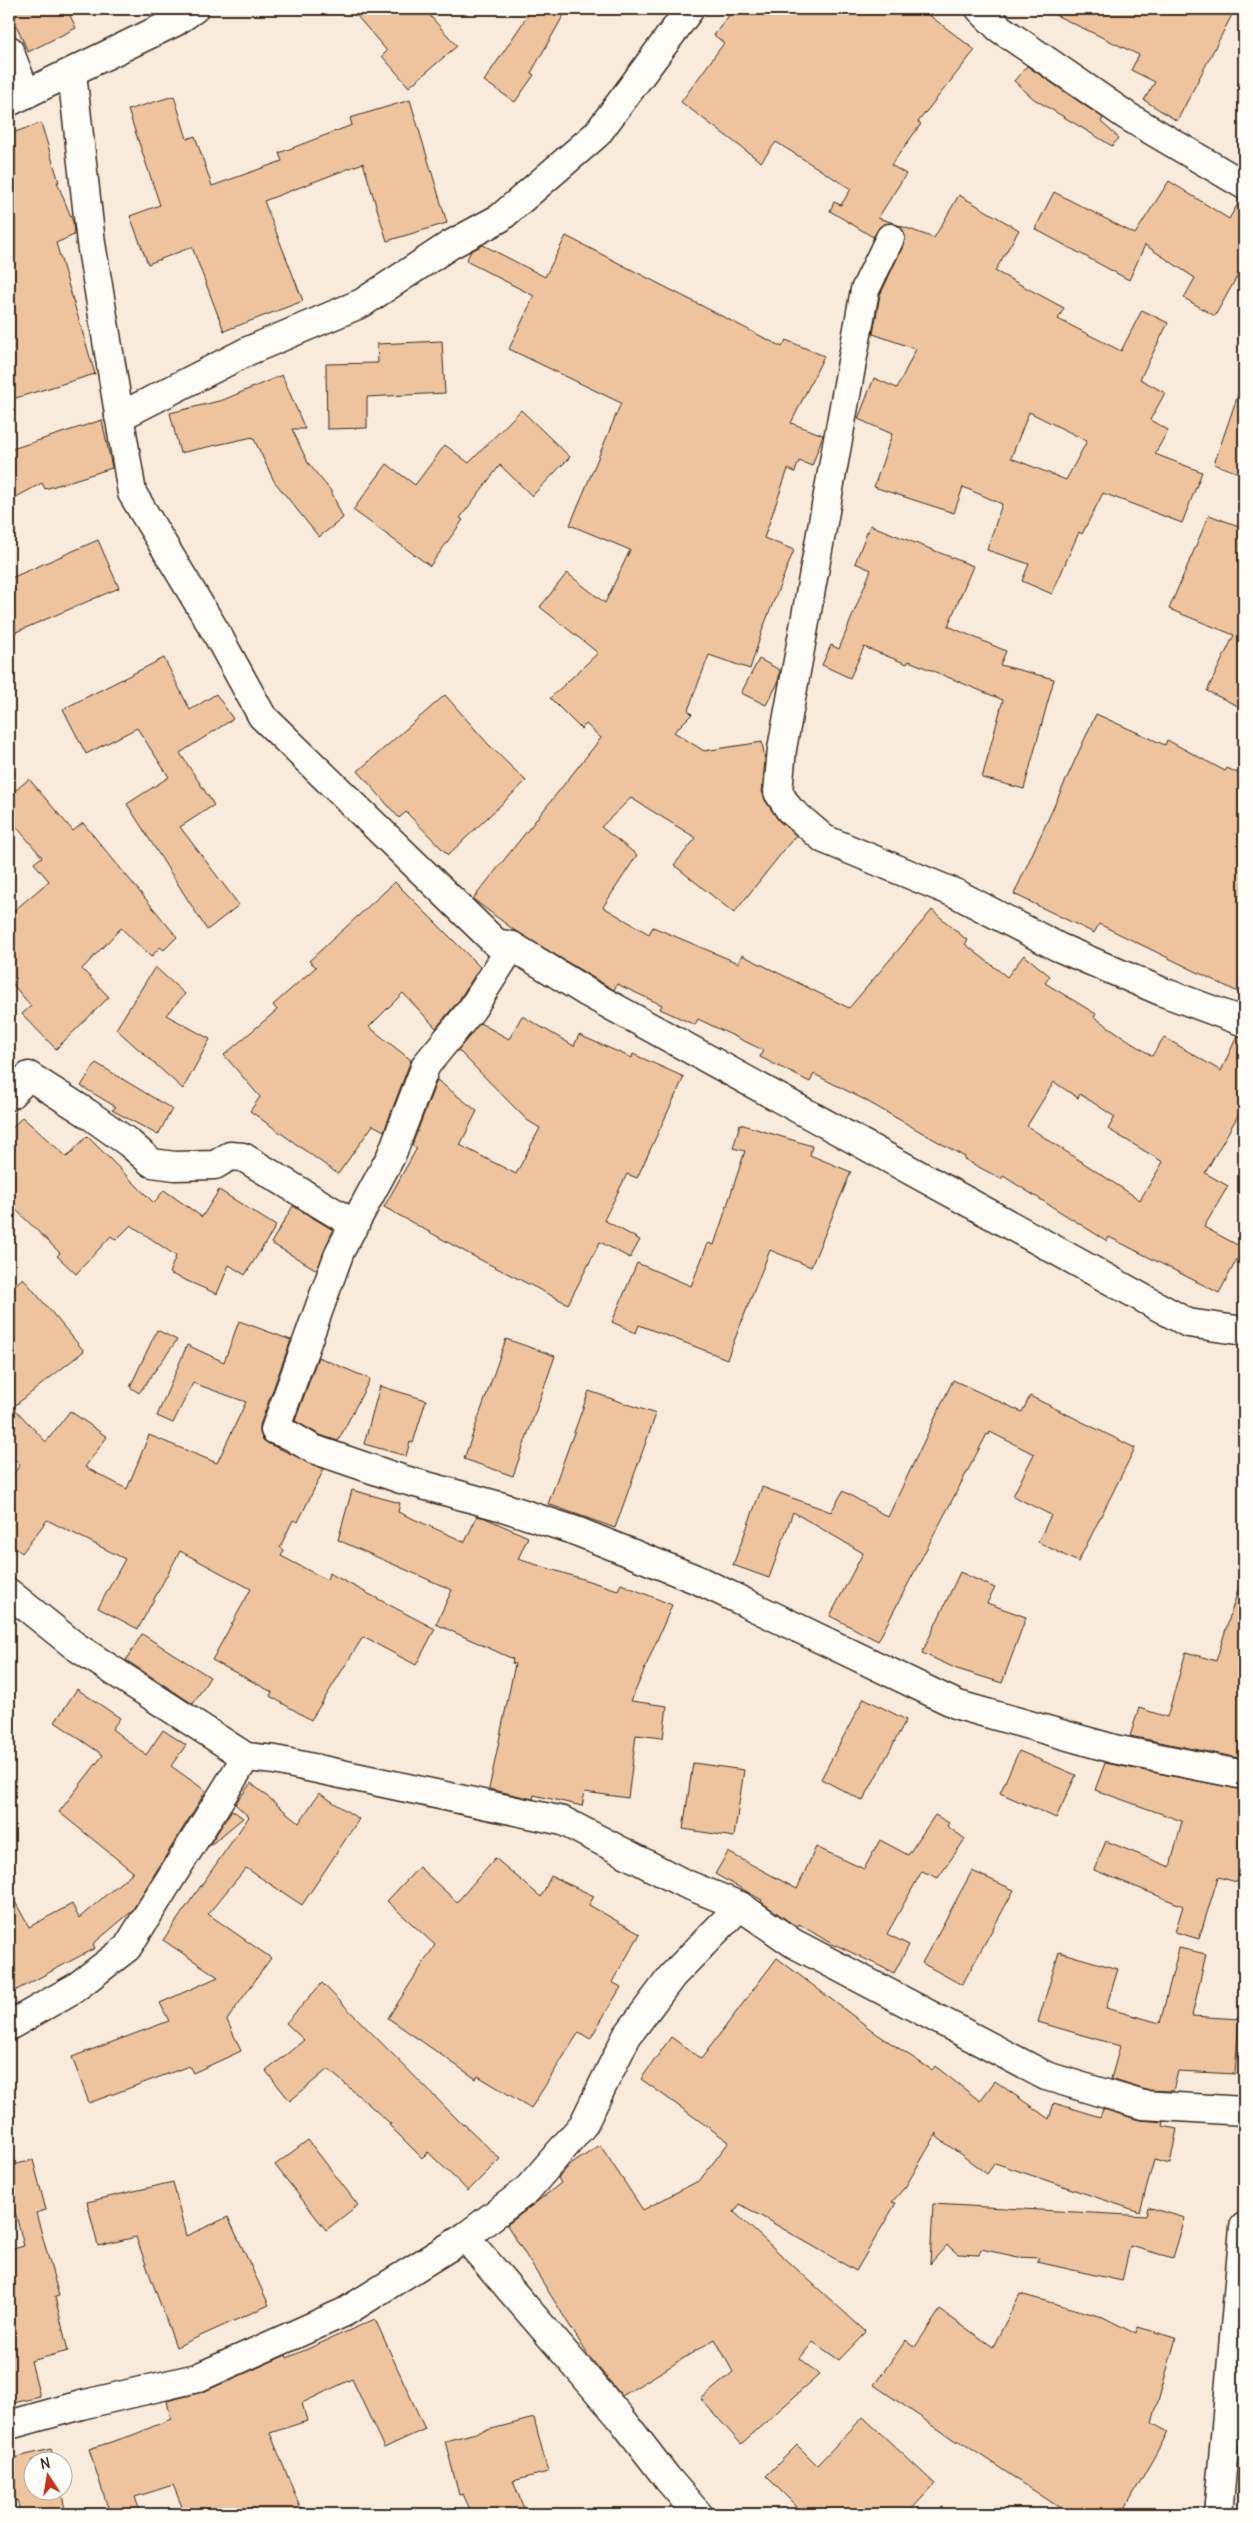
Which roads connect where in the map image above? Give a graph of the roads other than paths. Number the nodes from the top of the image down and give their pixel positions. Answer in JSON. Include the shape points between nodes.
{"nodes":[{"id":1,"x":194,"y":9,"type":"edge"},
{"id":2,"x":690,"y":9,"type":"edge"},
{"id":3,"x":980,"y":9,"type":"edge"},
{"id":4,"x":9,"y":50,"type":"edge"},
{"id":5,"x":72,"y":73,"type":"junction"},
{"id":6,"x":17,"y":98,"type":"edge"},
{"id":7,"x":1244,"y":185,"type":"edge"},
{"id":8,"x":890,"y":238,"type":"dead end"},
{"id":9,"x":119,"y":416,"type":"junction"},
{"id":10,"x":512,"y":946,"type":"junction"},
{"id":11,"x":1244,"y":1022,"type":"edge"},
{"id":12,"x":9,"y":1096,"type":"edge"},
{"id":13,"x":354,"y":1225,"type":"junction"},
{"id":14,"x":1244,"y":1331,"type":"edge"},
{"id":15,"x":9,"y":1593,"type":"edge"},
{"id":16,"x":246,"y":1756,"type":"junction"},
{"id":17,"x":1244,"y":1775,"type":"edge"},
{"id":18,"x":740,"y":1906,"type":"junction"},
{"id":19,"x":9,"y":2026,"type":"edge"},
{"id":20,"x":1244,"y":2111,"type":"edge"},
{"id":21,"x":1244,"y":2227,"type":"edge"},
{"id":22,"x":465,"y":2237,"type":"junction"},
{"id":23,"x":9,"y":2425,"type":"edge"},
{"id":24,"x":698,"y":2514,"type":"edge"},
{"id":25,"x":1218,"y":2514,"type":"edge"}],
"edges":[{"from":1,"to":5,"type":"street","via":[[175,22]]},
{"from":2,"to":9,"type":"street","via":[[596,134],[500,218],[450,245],[362,303],[248,351]]},
{"from":3,"to":7,"type":"street","via":[[999,28],[1127,116]]},
{"from":4,"to":6,"type":"street"},
{"from":5,"to":6,"type":"street"},
{"from":5,"to":9,"type":"street","via":[[91,243]]},
{"from":8,"to":11,"type":"street","via":[[865,290],[782,749],[778,792],[789,809],[824,839],[957,894],[1058,946],[1163,992]]},
{"from":9,"to":10,"type":"street","via":[[132,493],[262,716],[496,943]]},
{"from":10,"to":13,"type":"street","via":[[472,1010],[426,1065],[391,1156]]},
{"from":10,"to":14,"type":"street","via":[[588,993],[1188,1323]]},
{"from":12,"to":13,"type":"street","via":[[29,1076],[87,1113],[152,1163],[215,1165],[230,1156],[243,1157]]},
{"from":13,"to":17,"type":"street","via":[[340,1252],[275,1430],[313,1449],[401,1479],[503,1507],[698,1580],[958,1705],[1114,1749]]},
{"from":15,"to":16,"type":"street","via":[[75,1646]]},
{"from":16,"to":18,"type":"street","via":[[563,1821],[681,1882]]},
{"from":16,"to":19,"type":"street","via":[[128,1948],[75,1988]]},
{"from":18,"to":20,"type":"street","via":[[793,1943],[1046,2076],[1143,2105]]},
{"from":18,"to":22,"type":"street","via":[[672,1976],[627,2036],[583,2125],[527,2190]]},
{"from":21,"to":25,"type":"street"},
{"from":22,"to":23,"type":"street","via":[[345,2312],[197,2378]]},
{"from":22,"to":24,"type":"street"}]}
